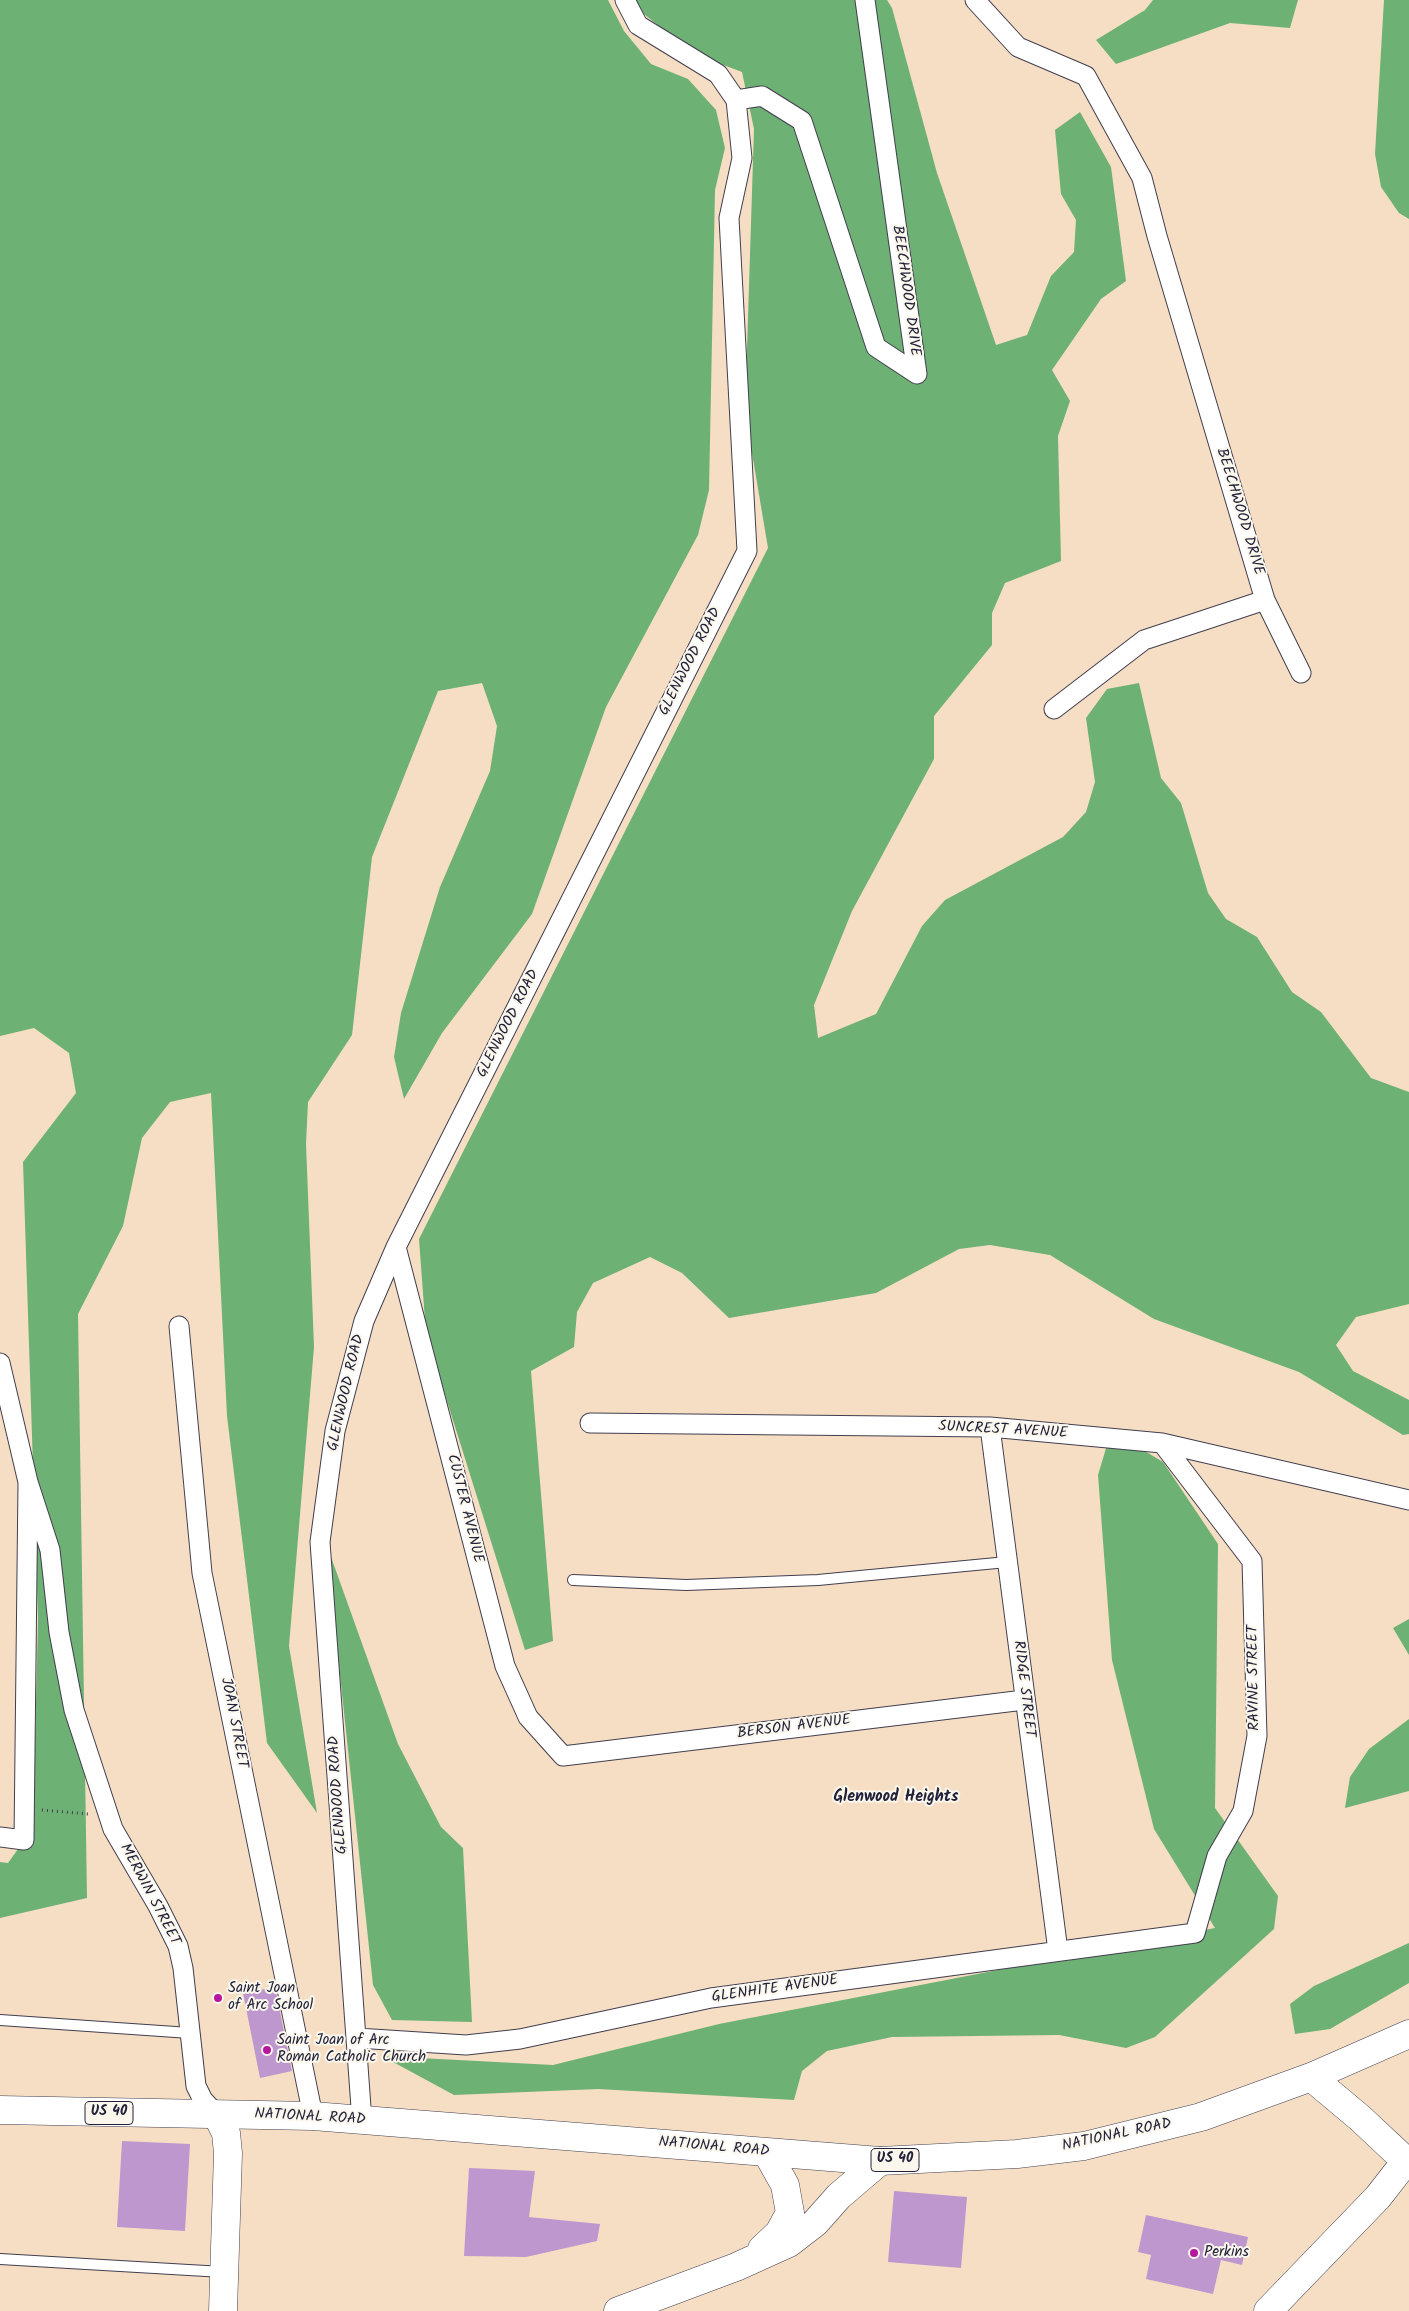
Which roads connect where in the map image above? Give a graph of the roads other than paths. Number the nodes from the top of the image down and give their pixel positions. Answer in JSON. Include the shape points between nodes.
{"nodes":[{"id":1,"x":625,"y":0,"type":"edge"},
{"id":2,"x":865,"y":0,"type":"edge"},
{"id":3,"x":975,"y":0,"type":"edge"},
{"id":4,"x":736,"y":100,"type":"junction"},
{"id":5,"x":1265,"y":600,"type":"junction"},
{"id":6,"x":1301,"y":673,"type":"dead end"},
{"id":7,"x":1054,"y":708,"type":"dead end"},
{"id":8,"x":396,"y":1247,"type":"junction"},
{"id":9,"x":179,"y":1326,"type":"dead end"},
{"id":10,"x":0,"y":1363,"type":"edge"},
{"id":11,"x":590,"y":1423,"type":"dead end"},
{"id":12,"x":990,"y":1427,"type":"junction"},
{"id":13,"x":1162,"y":1443,"type":"junction"},
{"id":14,"x":28,"y":1482,"type":"junction"},
{"id":15,"x":1409,"y":1500,"type":"edge"},
{"id":16,"x":1007,"y":1562,"type":"junction"},
{"id":17,"x":573,"y":1580,"type":"dead end"},
{"id":18,"x":1024,"y":1700,"type":"junction"},
{"id":19,"x":563,"y":1756,"type":"joint"},
{"id":20,"x":0,"y":1837,"type":"edge"},
{"id":21,"x":1195,"y":1933,"type":"joint"},
{"id":22,"x":1058,"y":1951,"type":"junction"},
{"id":23,"x":0,"y":2020,"type":"edge"},
{"id":24,"x":190,"y":2033,"type":"junction"},
{"id":25,"x":1409,"y":2034,"type":"edge"},
{"id":26,"x":357,"y":2038,"type":"junction"},
{"id":27,"x":1311,"y":2078,"type":"junction"},
{"id":28,"x":0,"y":2110,"type":"edge"},
{"id":29,"x":217,"y":2115,"type":"junction"},
{"id":30,"x":313,"y":2116,"type":"junction"},
{"id":31,"x":362,"y":2121,"type":"junction"},
{"id":32,"x":767,"y":2153,"type":"junction"},
{"id":33,"x":1408,"y":2160,"type":"edge"},
{"id":34,"x":880,"y":2161,"type":"junction"},
{"id":35,"x":0,"y":2259,"type":"edge"},
{"id":36,"x":750,"y":2260,"type":"junction"},
{"id":37,"x":224,"y":2272,"type":"junction"},
{"id":38,"x":223,"y":2311,"type":"edge"},
{"id":39,"x":618,"y":2311,"type":"edge"},
{"id":40,"x":1268,"y":2311,"type":"edge"}],
"edges":[{"from":1,"to":4,"type":"street","name":"GLENWOOD ROAD","via":[[638,25],[718,74]]},
{"from":2,"to":4,"type":"street","name":"BEECHWOOD DRIVE","via":[[917,374],[876,347],[802,121],[762,96]]},
{"from":3,"to":5,"type":"street","name":"BEECHWOOD DRIVE","via":[[1018,47],[1086,76],[1142,178]]},
{"from":4,"to":8,"type":"street","name":"GLENWOOD ROAD","via":[[742,158],[729,218],[747,551]]},
{"from":5,"to":6,"type":"street","name":"BEECHWOOD DRIVE"},
{"from":5,"to":7,"type":"street","via":[[1144,640]]},
{"from":8,"to":19,"type":"street","name":"CUSTER AVENUE","via":[[504,1666],[528,1717]]},
{"from":8,"to":26,"type":"street","name":"GLENWOOD ROAD","via":[[364,1321],[335,1431],[320,1542]]},
{"from":9,"to":30,"type":"street","name":"JOAN STREET","via":[[202,1573]]},
{"from":10,"to":14,"type":"street","name":"MERWIN STREET"},
{"from":11,"to":12,"type":"street","name":"SUNCREST AVENUE"},
{"from":12,"to":13,"type":"street","name":"SUNCREST AVENUE"},
{"from":12,"to":16,"type":"street","name":"RIDGE STREET"},
{"from":13,"to":15,"type":"street","name":"SUNCREST AVENUE"},
{"from":13,"to":21,"type":"street","name":"RAVINE STREET","via":[[1252,1561],[1257,1736],[1243,1811],[1217,1856]]},
{"from":14,"to":20,"type":"street","name":"MERWIN STREET","via":[[24,1840]]},
{"from":14,"to":24,"type":"street","name":"MERWIN STREET","via":[[50,1550],[59,1632],[74,1710],[113,1829],[178,1946]]},
{"from":16,"to":17,"type":"lane","via":[[818,1580],[686,1586]]},
{"from":16,"to":18,"type":"street","name":"RIDGE STREET"},
{"from":18,"to":19,"type":"street","name":"BERSON AVENUE"},
{"from":18,"to":22,"type":"street","name":"RIDGE STREET"},
{"from":21,"to":22,"type":"street","name":"GLENHITE AVENUE"},
{"from":22,"to":26,"type":"street","name":"GLENHITE AVENUE","via":[[711,1998],[520,2039],[466,2045]]},
{"from":23,"to":24,"type":"lane"},
{"from":24,"to":29,"type":"street","name":"MERWIN STREET","via":[[196,2086],[203,2100]]},
{"from":25,"to":27,"type":"main road","name":"NATIONAL ROAD","number":"US 40"},
{"from":26,"to":31,"type":"street","name":"GLENWOOD ROAD"},
{"from":27,"to":33,"type":"main road"},
{"from":27,"to":34,"type":"main road","name":"NATIONAL ROAD","number":"US 40","via":[[1201,2117],[1084,2146],[1017,2154]]},
{"from":28,"to":29,"type":"main road","name":"NATIONAL ROAD","number":"US 40"},
{"from":29,"to":30,"type":"main road","name":"NATIONAL ROAD","number":"US 40"},
{"from":29,"to":37,"type":"main road","name":"MERWIN STREET","via":[[226,2133],[228,2153]]},
{"from":30,"to":31,"type":"main road","name":"NATIONAL ROAD","number":"US 40"},
{"from":31,"to":32,"type":"main road","name":"NATIONAL ROAD","number":"US 40"},
{"from":32,"to":34,"type":"main road","name":"NATIONAL ROAD","number":"US 40"},
{"from":32,"to":36,"type":"main road","via":[[785,2185],[790,2213],[779,2233]]},
{"from":33,"to":40,"type":"main road","via":[[1378,2197]]},
{"from":34,"to":36,"type":"main road","via":[[839,2196],[816,2222],[789,2242]]},
{"from":35,"to":37,"type":"lane"},
{"from":36,"to":39,"type":"main road"},
{"from":37,"to":38,"type":"main road","name":"MERWIN STREET"}]}
